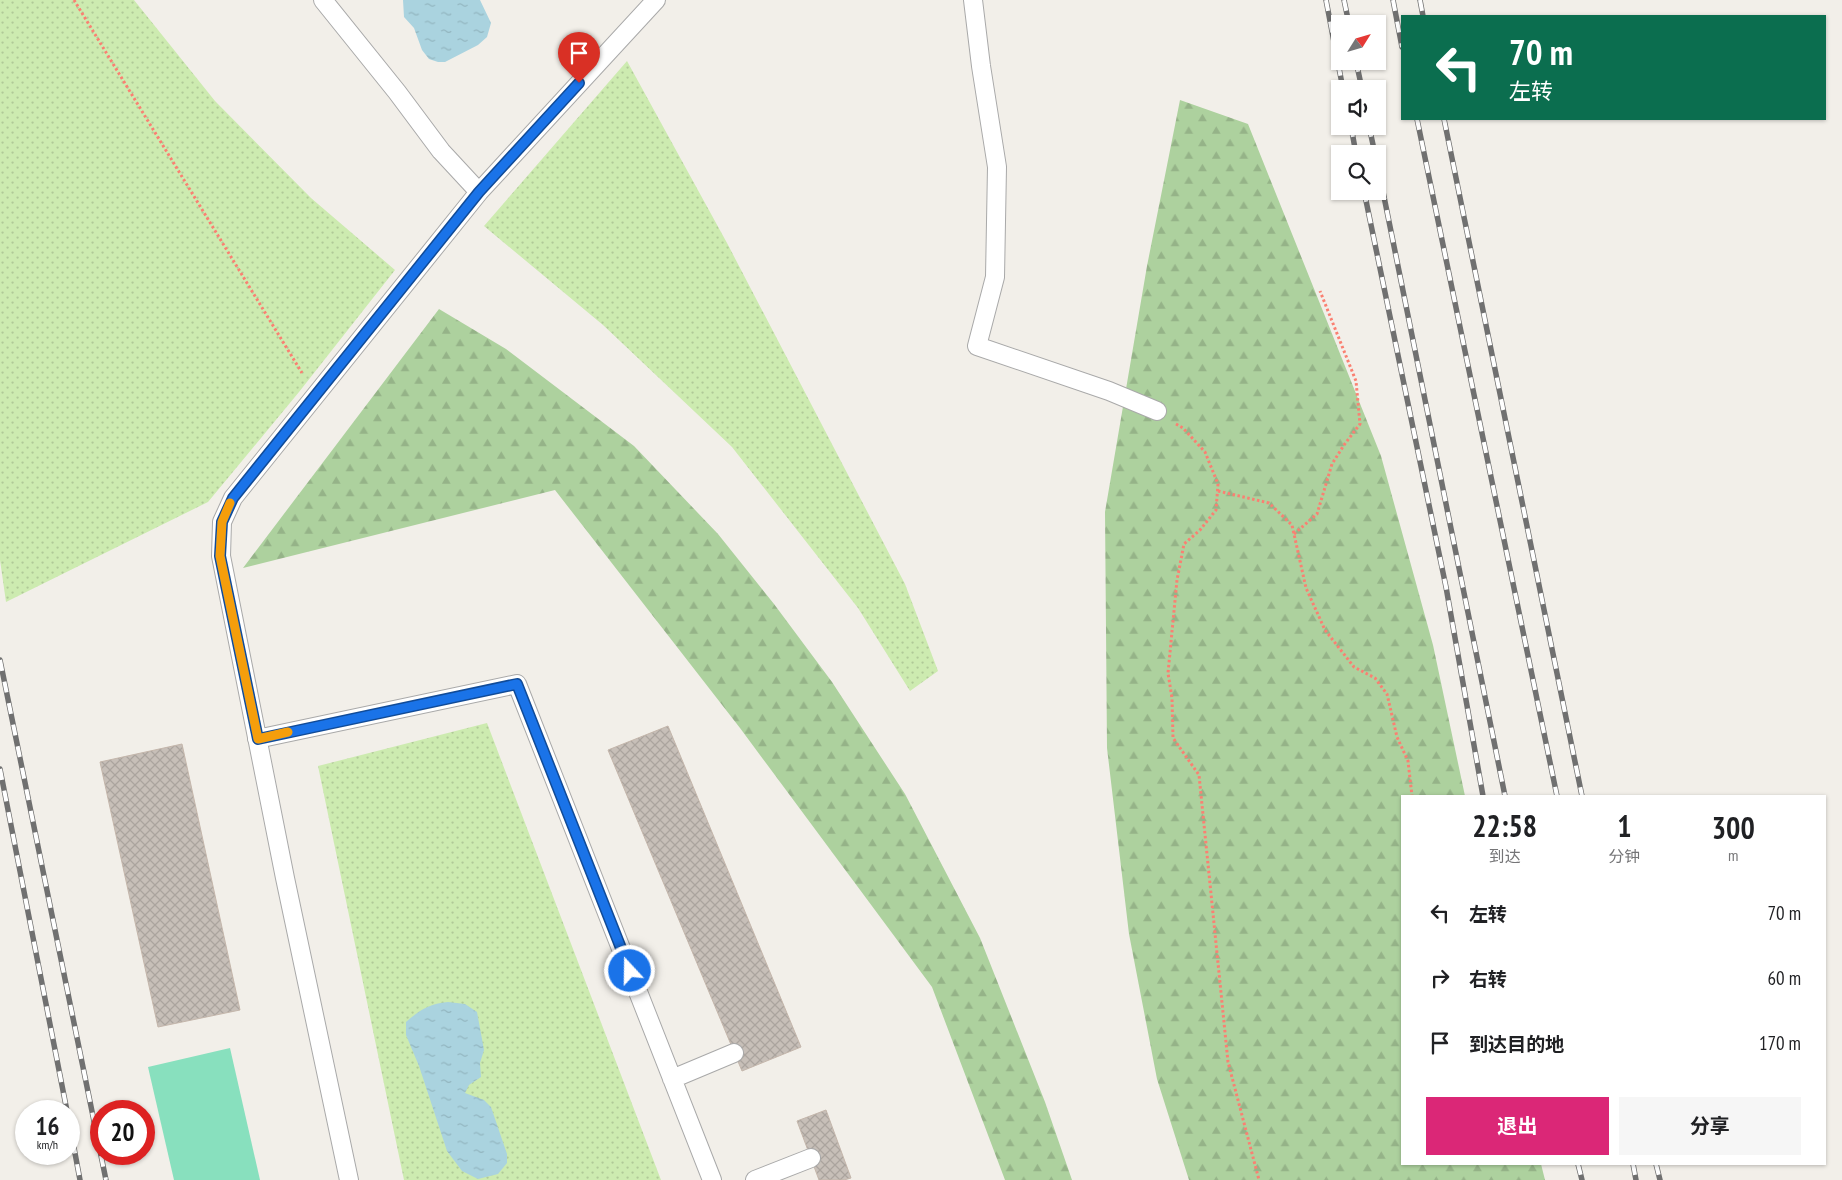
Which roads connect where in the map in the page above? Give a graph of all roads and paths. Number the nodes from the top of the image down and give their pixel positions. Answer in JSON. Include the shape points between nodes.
{"nodes":[{"id":1,"x":74,"y":0,"type":"edge"},
{"id":2,"x":322,"y":0,"type":"edge"},
{"id":3,"x":973,"y":0,"type":"edge"},
{"id":4,"x":647,"y":4,"type":"edge"},
{"id":5,"x":479,"y":192,"type":"junction"},
{"id":6,"x":1320,"y":291,"type":"dead end"},
{"id":7,"x":316,"y":395,"type":"junction"},
{"id":8,"x":1157,"y":411,"type":"joint"},
{"id":9,"x":1218,"y":491,"type":"junction"},
{"id":10,"x":1294,"y":534,"type":"junction"},
{"id":11,"x":258,"y":739,"type":"junction"},
{"id":12,"x":1412,"y":795,"type":"edge"},
{"id":13,"x":734,"y":1053,"type":"dead end"},
{"id":14,"x":672,"y":1078,"type":"junction"},
{"id":15,"x":811,"y":1158,"type":"dead end"},
{"id":16,"x":349,"y":1180,"type":"edge"},
{"id":17,"x":712,"y":1180,"type":"edge"},
{"id":18,"x":755,"y":1180,"type":"edge"},
{"id":19,"x":1259,"y":1180,"type":"edge"}],
"edges":[{"from":1,"to":7,"type":"path"},
{"from":2,"to":5,"type":"lane","via":[[441,151]]},
{"from":3,"to":8,"type":"lane","via":[[997,167],[995,277],[978,346]]},
{"from":4,"to":5,"type":"lane"},
{"from":5,"to":7,"type":"lane"},
{"from":6,"to":10,"type":"path","via":[[1356,381],[1360,424],[1332,464],[1317,514]]},
{"from":7,"to":11,"type":"lane","via":[[233,498],[222,522],[220,556]]},
{"from":8,"to":9,"type":"path","via":[[1183,428],[1205,452]]},
{"from":9,"to":10,"type":"path","via":[[1269,503],[1292,525]]},
{"from":9,"to":19,"type":"path","via":[[1216,510],[1184,544],[1177,580],[1168,673],[1173,738],[1199,775],[1228,1062]]},
{"from":10,"to":12,"type":"path","via":[[1306,588],[1325,630],[1354,667],[1375,678],[1387,694],[1397,737],[1408,761]]},
{"from":11,"to":14,"type":"lane","via":[[517,684]]},
{"from":11,"to":16,"type":"lane"},
{"from":13,"to":14,"type":"lane"},
{"from":14,"to":17,"type":"lane"},
{"from":15,"to":18,"type":"lane"}]}
